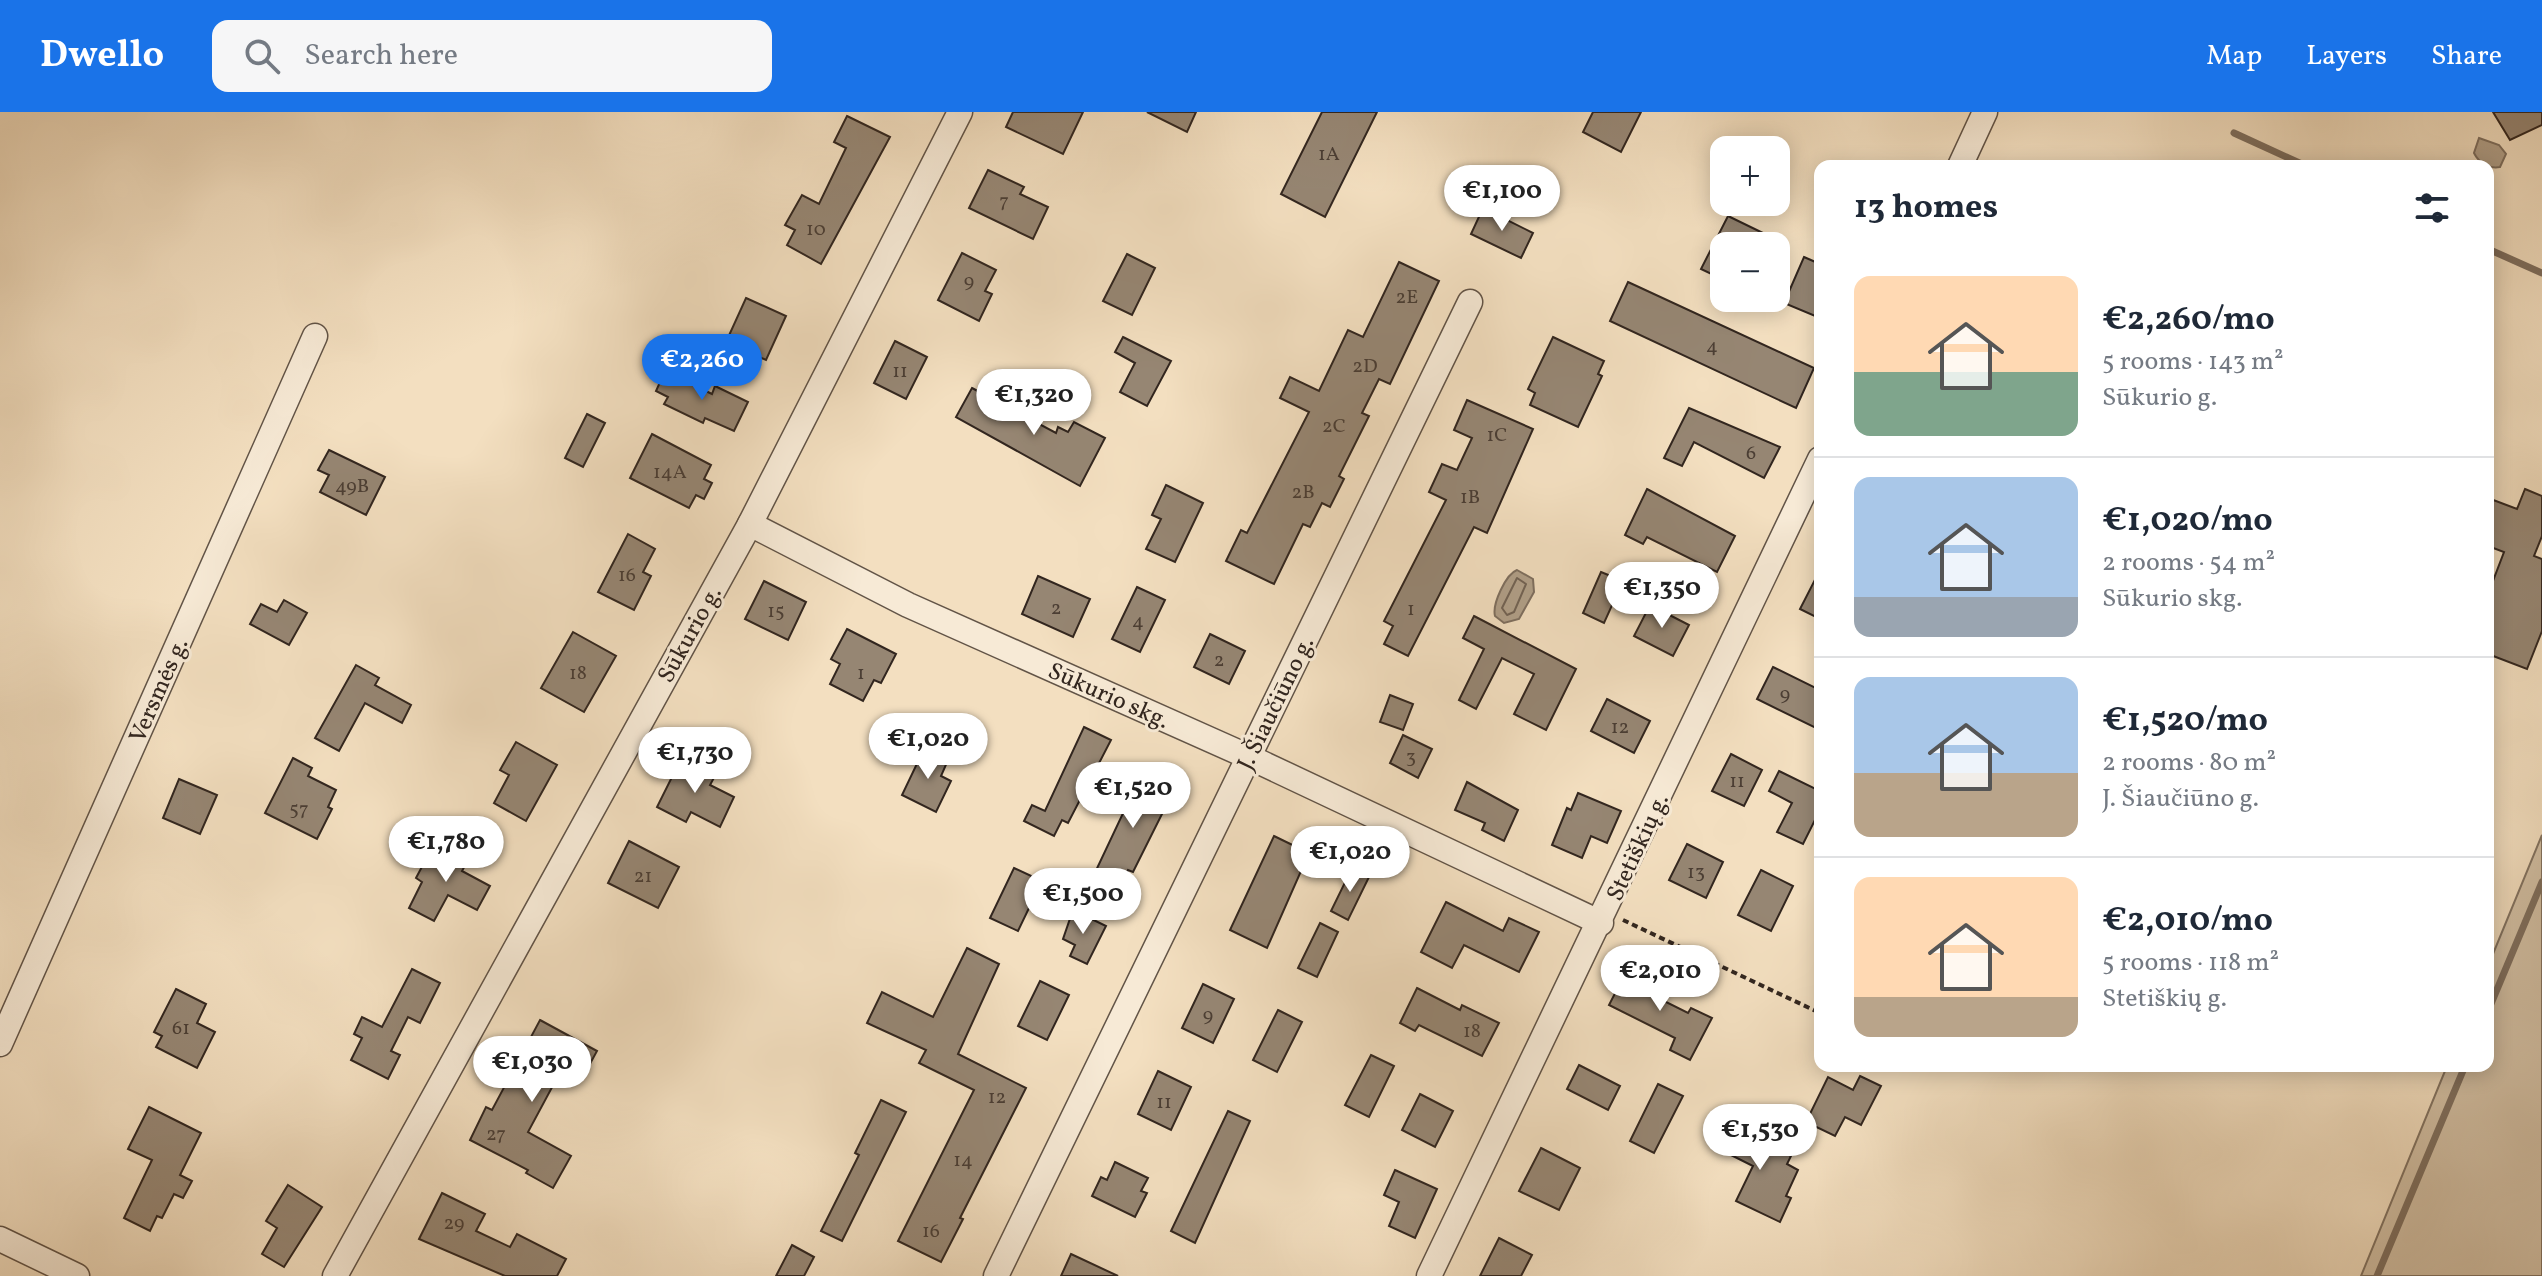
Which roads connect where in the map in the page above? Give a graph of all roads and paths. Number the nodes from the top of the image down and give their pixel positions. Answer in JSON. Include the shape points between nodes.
{"nodes":[{"id":1,"x":960,"y":112,"type":"edge"},
{"id":2,"x":1985,"y":112,"type":"edge"},
{"id":3,"x":1963,"y":160,"type":"edge"},
{"id":4,"x":1470,"y":302,"type":"dead end"},
{"id":5,"x":315,"y":336,"type":"dead end"},
{"id":6,"x":1814,"y":472,"type":"edge"},
{"id":7,"x":750,"y":524,"type":"junction"},
{"id":8,"x":1249,"y":757,"type":"junction"},
{"id":9,"x":1603,"y":918,"type":"junction"},
{"id":10,"x":1814,"y":1010,"type":"edge"},
{"id":11,"x":0,"y":1044,"type":"edge"},
{"id":12,"x":0,"y":1239,"type":"edge"},
{"id":13,"x":77,"y":1276,"type":"edge"},
{"id":14,"x":335,"y":1276,"type":"edge"},
{"id":15,"x":996,"y":1276,"type":"edge"},
{"id":16,"x":1429,"y":1276,"type":"edge"}],
"edges":[{"from":1,"to":7,"type":"street","name":"Sūkurio g."},
{"from":2,"to":3,"type":"street"},
{"from":4,"to":8,"type":"street","name":"J. Šiaučiūno g."},
{"from":5,"to":11,"type":"street","name":"Versmės g."},
{"from":6,"to":9,"type":"street","name":"Stetiškių g."},
{"from":7,"to":8,"type":"street","name":"Sūkurio skg.","via":[[908,605]]},
{"from":7,"to":14,"type":"street","name":"Sūkurio g."},
{"from":8,"to":9,"type":"street","name":"Sūkurio skg."},
{"from":8,"to":15,"type":"street","name":"J. Šiaučiūno g."},
{"from":9,"to":10,"type":"path"},
{"from":9,"to":16,"type":"street","name":"Stetiškių g."},
{"from":12,"to":13,"type":"street"}]}
